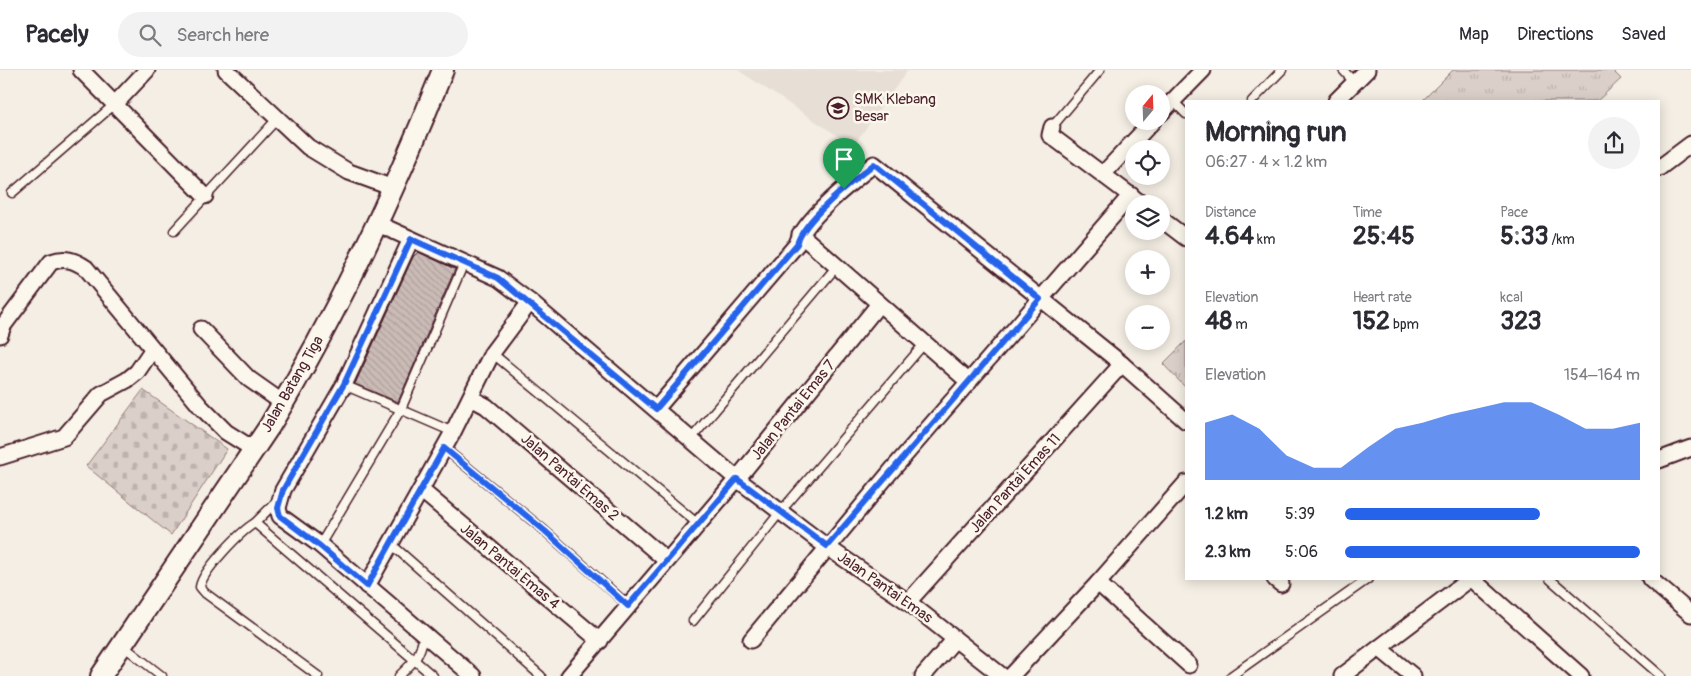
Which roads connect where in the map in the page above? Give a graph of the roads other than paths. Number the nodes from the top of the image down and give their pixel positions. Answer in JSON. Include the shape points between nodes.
{"nodes":[{"id":1,"x":82,"y":70,"type":"edge"},
{"id":2,"x":147,"y":70,"type":"edge"},
{"id":3,"x":226,"y":70,"type":"edge"},
{"id":4,"x":443,"y":70,"type":"edge"},
{"id":5,"x":1100,"y":70,"type":"edge"},
{"id":6,"x":1203,"y":70,"type":"edge"},
{"id":7,"x":1282,"y":70,"type":"edge"},
{"id":8,"x":1343,"y":70,"type":"edge"},
{"id":9,"x":1367,"y":70,"type":"edge"},
{"id":10,"x":1354,"y":82,"type":"junction"},
{"id":11,"x":1253,"y":100,"type":"edge"},
{"id":12,"x":1337,"y":100,"type":"edge"},
{"id":13,"x":1173,"y":101,"type":"junction"},
{"id":14,"x":116,"y":103,"type":"junction"},
{"id":15,"x":1170,"y":104,"type":"edge"},
{"id":16,"x":1185,"y":113,"type":"edge"},
{"id":17,"x":278,"y":119,"type":"junction"},
{"id":18,"x":1052,"y":127,"type":"joint"},
{"id":19,"x":1145,"y":130,"type":"edge"},
{"id":20,"x":1691,"y":144,"type":"edge"},
{"id":21,"x":1660,"y":167,"type":"edge"},
{"id":22,"x":1104,"y":173,"type":"junction"},
{"id":23,"x":393,"y":188,"type":"junction"},
{"id":24,"x":12,"y":193,"type":"dead end"},
{"id":25,"x":1131,"y":195,"type":"edge"},
{"id":26,"x":205,"y":196,"type":"junction"},
{"id":27,"x":1125,"y":212,"type":"edge"},
{"id":28,"x":378,"y":224,"type":"junction"},
{"id":29,"x":1170,"y":226,"type":"edge"},
{"id":30,"x":174,"y":231,"type":"dead end"},
{"id":31,"x":800,"y":234,"type":"junction"},
{"id":32,"x":1185,"y":237,"type":"edge"},
{"id":33,"x":411,"y":239,"type":"junction"},
{"id":34,"x":464,"y":263,"type":"junction"},
{"id":35,"x":837,"y":266,"type":"junction"},
{"id":36,"x":1040,"y":299,"type":"junction"},
{"id":37,"x":530,"y":302,"type":"junction"},
{"id":38,"x":879,"y":304,"type":"junction"},
{"id":39,"x":201,"y":330,"type":"dead end"},
{"id":40,"x":0,"y":334,"type":"edge"},
{"id":41,"x":924,"y":344,"type":"junction"},
{"id":42,"x":152,"y":350,"type":"junction"},
{"id":43,"x":492,"y":353,"type":"junction"},
{"id":44,"x":1122,"y":364,"type":"junction"},
{"id":45,"x":969,"y":382,"type":"junction"},
{"id":46,"x":344,"y":384,"type":"junction"},
{"id":47,"x":471,"y":398,"type":"junction"},
{"id":48,"x":284,"y":403,"type":"junction"},
{"id":49,"x":401,"y":409,"type":"junction"},
{"id":50,"x":656,"y":409,"type":"junction"},
{"id":51,"x":1185,"y":420,"type":"edge"},
{"id":52,"x":453,"y":432,"type":"junction"},
{"id":53,"x":692,"y":439,"type":"junction"},
{"id":54,"x":444,"y":448,"type":"junction"},
{"id":55,"x":1691,"y":448,"type":"edge"},
{"id":56,"x":253,"y":449,"type":"junction"},
{"id":57,"x":0,"y":457,"type":"edge"},
{"id":58,"x":1660,"y":460,"type":"edge"},
{"id":59,"x":737,"y":479,"type":"junction"},
{"id":60,"x":420,"y":490,"type":"junction"},
{"id":61,"x":1183,"y":492,"type":"edge"},
{"id":62,"x":280,"y":498,"type":"junction"},
{"id":63,"x":781,"y":511,"type":"junction"},
{"id":64,"x":255,"y":523,"type":"junction"},
{"id":65,"x":698,"y":524,"type":"junction"},
{"id":66,"x":391,"y":544,"type":"junction"},
{"id":67,"x":320,"y":546,"type":"junction"},
{"id":68,"x":827,"y":546,"type":"junction"},
{"id":69,"x":666,"y":560,"type":"junction"},
{"id":70,"x":1367,"y":580,"type":"edge"},
{"id":71,"x":1470,"y":580,"type":"edge"},
{"id":72,"x":1472,"y":580,"type":"edge"},
{"id":73,"x":1551,"y":580,"type":"edge"},
{"id":74,"x":1651,"y":580,"type":"edge"},
{"id":75,"x":1098,"y":582,"type":"junction"},
{"id":76,"x":367,"y":586,"type":"junction"},
{"id":77,"x":908,"y":602,"type":"junction"},
{"id":78,"x":628,"y":606,"type":"junction"},
{"id":79,"x":1691,"y":614,"type":"edge"},
{"id":80,"x":694,"y":621,"type":"dead end"},
{"id":81,"x":424,"y":635,"type":"junction"},
{"id":82,"x":956,"y":639,"type":"junction"},
{"id":83,"x":750,"y":640,"type":"dead end"},
{"id":84,"x":600,"y":641,"type":"junction"},
{"id":85,"x":122,"y":645,"type":"junction"},
{"id":86,"x":1379,"y":648,"type":"junction"},
{"id":87,"x":415,"y":661,"type":"junction"},
{"id":88,"x":1189,"y":665,"type":"dead end"},
{"id":89,"x":101,"y":676,"type":"edge"},
{"id":90,"x":162,"y":676,"type":"edge"},
{"id":91,"x":318,"y":676,"type":"edge"},
{"id":92,"x":399,"y":676,"type":"edge"},
{"id":93,"x":432,"y":676,"type":"edge"},
{"id":94,"x":473,"y":676,"type":"edge"},
{"id":95,"x":541,"y":676,"type":"edge"},
{"id":96,"x":569,"y":676,"type":"edge"},
{"id":97,"x":923,"y":676,"type":"edge"},
{"id":98,"x":1002,"y":676,"type":"edge"},
{"id":99,"x":1011,"y":676,"type":"edge"},
{"id":100,"x":1231,"y":676,"type":"edge"},
{"id":101,"x":1342,"y":676,"type":"edge"},
{"id":102,"x":1413,"y":676,"type":"edge"},
{"id":103,"x":1581,"y":676,"type":"edge"},
{"id":104,"x":1661,"y":676,"type":"edge"}],
"edges":[{"from":1,"to":14,"type":"street"},
{"from":2,"to":14,"type":"street"},
{"from":3,"to":17,"type":"street"},
{"from":4,"to":23,"type":"main road","name":"Jalan Batang Tiga"},
{"from":5,"to":18,"type":"lane"},
{"from":6,"to":13,"type":"street"},
{"from":7,"to":11,"type":"lane"},
{"from":8,"to":10,"type":"lane"},
{"from":9,"to":10,"type":"street"},
{"from":10,"to":12,"type":"street"},
{"from":13,"to":15,"type":"street"},
{"from":13,"to":16,"type":"lane"},
{"from":14,"to":24,"type":"lane"},
{"from":14,"to":26,"type":"street"},
{"from":17,"to":23,"type":"street","via":[[327,160]]},
{"from":17,"to":26,"type":"lane"},
{"from":18,"to":22,"type":"street","via":[[1050,135]]},
{"from":19,"to":22,"type":"street"},
{"from":20,"to":21,"type":"street"},
{"from":22,"to":25,"type":"street"},
{"from":23,"to":28,"type":"main road","name":"Jalan Batang Tiga"},
{"from":26,"to":30,"type":"lane"},
{"from":27,"to":36,"type":"street"},
{"from":28,"to":33,"type":"street","name":"Jalan Pantai Emas"},
{"from":28,"to":48,"type":"main road","name":"Jalan Batang Tiga"},
{"from":29,"to":32,"type":"street"},
{"from":31,"to":35,"type":"street"},
{"from":31,"to":36,"type":"street","via":[[874,164]]},
{"from":31,"to":50,"type":"street","via":[[797,244]]},
{"from":33,"to":34,"type":"street","name":"Jalan Pantai Emas"},
{"from":33,"to":46,"type":"street"},
{"from":34,"to":37,"type":"street","name":"Jalan Pantai Emas","via":[[498,278]]},
{"from":34,"to":49,"type":"lane"},
{"from":35,"to":38,"type":"street"},
{"from":35,"to":53,"type":"lane"},
{"from":36,"to":44,"type":"street"},
{"from":36,"to":45,"type":"street"},
{"from":37,"to":43,"type":"street"},
{"from":37,"to":50,"type":"street","name":"Jalan Pantai Emas"},
{"from":38,"to":41,"type":"street"},
{"from":38,"to":59,"type":"street","name":"Jalan Pantai Emas 7"},
{"from":39,"to":48,"type":"street","via":[[249,379]]},
{"from":40,"to":42,"type":"street","via":[[51,262],[62,258],[75,260],[86,268]]},
{"from":41,"to":45,"type":"street"},
{"from":41,"to":63,"type":"lane"},
{"from":42,"to":56,"type":"street","via":[[226,432]]},
{"from":42,"to":57,"type":"street","via":[[138,372],[101,394],[64,437]]},
{"from":43,"to":47,"type":"street"},
{"from":43,"to":65,"type":"lane"},
{"from":44,"to":51,"type":"street"},
{"from":44,"to":77,"type":"street","name":"Jalan Pantai Emas 11"},
{"from":45,"to":68,"type":"street"},
{"from":46,"to":49,"type":"lane"},
{"from":46,"to":62,"type":"street"},
{"from":47,"to":52,"type":"street"},
{"from":47,"to":69,"type":"street","name":"Jalan Pantai Emas 2","via":[[486,406]]},
{"from":48,"to":56,"type":"main road","name":"Jalan Batang Tiga"},
{"from":49,"to":52,"type":"lane"},
{"from":49,"to":67,"type":"lane"},
{"from":50,"to":53,"type":"street","name":"Jalan Pantai Emas"},
{"from":52,"to":54,"type":"street"},
{"from":53,"to":59,"type":"street","name":"Jalan Pantai Emas"},
{"from":54,"to":60,"type":"street"},
{"from":54,"to":78,"type":"lane","via":[[545,531]]},
{"from":55,"to":58,"type":"street"},
{"from":56,"to":85,"type":"main road","name":"Jalan Batang Tiga"},
{"from":59,"to":63,"type":"street","name":"Jalan Pantai Emas"},
{"from":59,"to":65,"type":"street","name":"Jalan Pantai Emas 7"},
{"from":60,"to":66,"type":"street"},
{"from":60,"to":84,"type":"street","name":"Jalan Pantai Emas 4"},
{"from":61,"to":75,"type":"street"},
{"from":62,"to":64,"type":"lane"},
{"from":62,"to":67,"type":"street","via":[[280,516]]},
{"from":63,"to":68,"type":"street","name":"Jalan Pantai Emas"},
{"from":63,"to":80,"type":"lane"},
{"from":64,"to":87,"type":"lane"},
{"from":64,"to":91,"type":"lane","via":[[233,540],[200,587]]},
{"from":65,"to":69,"type":"street","name":"Jalan Pantai Emas 7"},
{"from":66,"to":76,"type":"street"},
{"from":66,"to":95,"type":"lane"},
{"from":67,"to":76,"type":"street"},
{"from":68,"to":77,"type":"street","name":"Jalan Pantai Emas"},
{"from":68,"to":83,"type":"street"},
{"from":69,"to":78,"type":"street","name":"Jalan Pantai Emas 7"},
{"from":70,"to":100,"type":"lane"},
{"from":71,"to":86,"type":"street"},
{"from":72,"to":103,"type":"street"},
{"from":73,"to":104,"type":"lane"},
{"from":74,"to":79,"type":"street"},
{"from":75,"to":88,"type":"street"},
{"from":75,"to":99,"type":"street"},
{"from":76,"to":81,"type":"street"},
{"from":77,"to":82,"type":"street","name":"Jalan Pantai Emas"},
{"from":78,"to":84,"type":"street","name":"Jalan Pantai Emas 7"},
{"from":81,"to":87,"type":"lane","via":[[421,652]]},
{"from":81,"to":94,"type":"street"},
{"from":82,"to":97,"type":"street"},
{"from":82,"to":98,"type":"street","name":"Jalan Pantai Emas"},
{"from":84,"to":96,"type":"street","name":"Jalan Pantai Emas 7"},
{"from":85,"to":89,"type":"main road","name":"Jalan Batang Tiga"},
{"from":85,"to":90,"type":"lane"},
{"from":86,"to":101,"type":"street"},
{"from":86,"to":102,"type":"street"},
{"from":87,"to":92,"type":"lane"},
{"from":87,"to":93,"type":"lane"}]}
